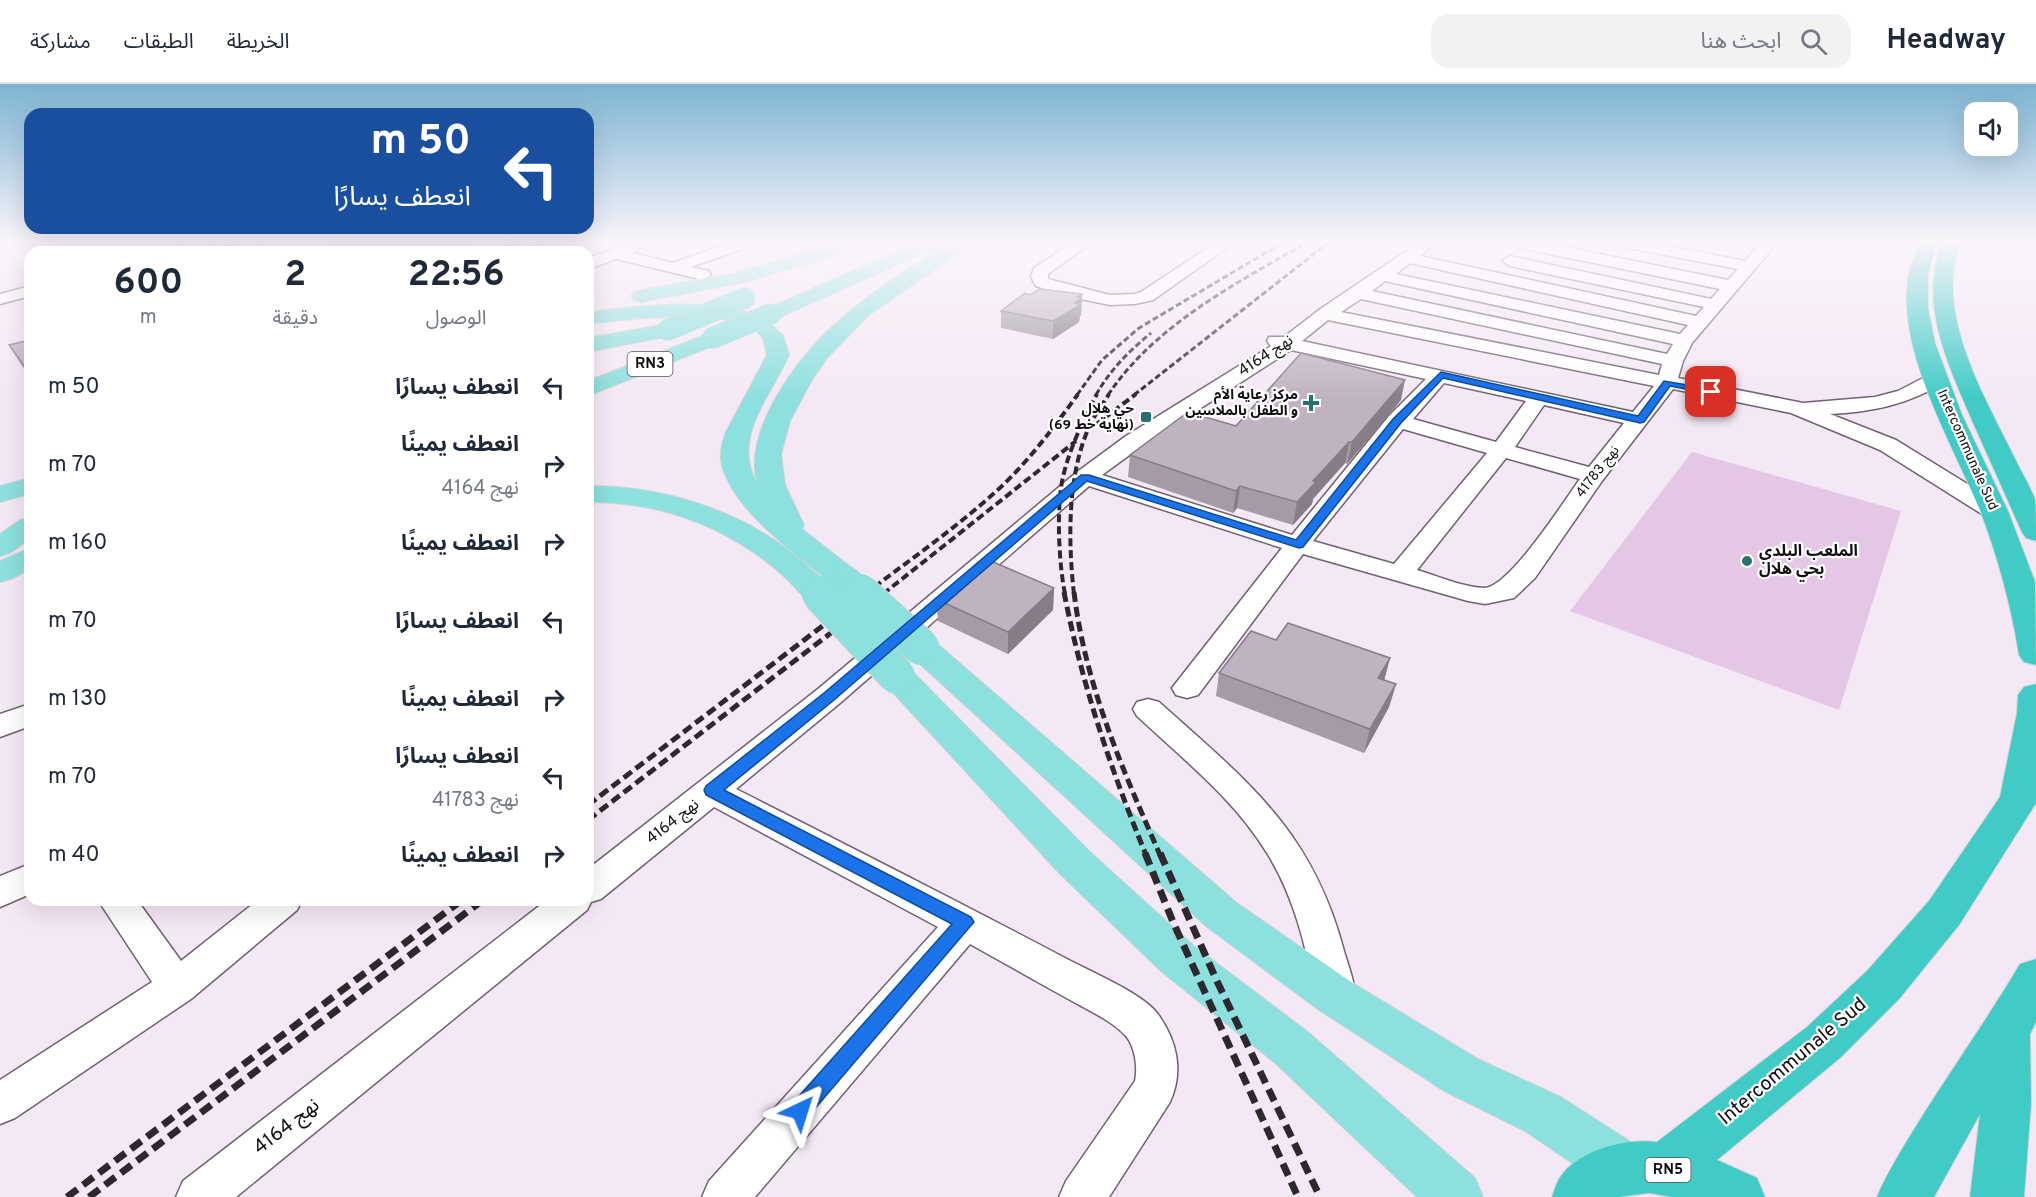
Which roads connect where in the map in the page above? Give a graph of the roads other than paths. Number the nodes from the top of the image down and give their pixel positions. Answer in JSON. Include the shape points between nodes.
{"nodes":[{"id":1,"x":641,"y":295,"type":"edge"},
{"id":2,"x":775,"y":295,"type":"edge"},
{"id":3,"x":780,"y":295,"type":"edge"},
{"id":4,"x":885,"y":295,"type":"edge"},
{"id":5,"x":1086,"y":295,"type":"edge"},
{"id":6,"x":1149,"y":295,"type":"edge"},
{"id":7,"x":1355,"y":295,"type":"edge"},
{"id":8,"x":1367,"y":295,"type":"edge"},
{"id":9,"x":1471,"y":295,"type":"edge"},
{"id":10,"x":1572,"y":295,"type":"edge"},
{"id":11,"x":1670,"y":295,"type":"edge"},
{"id":12,"x":1725,"y":295,"type":"edge"},
{"id":13,"x":1917,"y":295,"type":"edge"},
{"id":14,"x":1943,"y":295,"type":"edge"},
{"id":15,"x":594,"y":301,"type":"edge"},
{"id":16,"x":759,"y":302,"type":"junction"},
{"id":17,"x":1717,"y":305,"type":"junction"},
{"id":18,"x":1325,"y":314,"type":"junction"},
{"id":19,"x":594,"y":317,"type":"edge"},
{"id":20,"x":1701,"y":324,"type":"junction"},
{"id":21,"x":675,"y":332,"type":"junction"},
{"id":22,"x":1276,"y":341,"type":"junction"},
{"id":23,"x":1684,"y":341,"type":"junction"},
{"id":24,"x":594,"y":344,"type":"edge"},
{"id":25,"x":1673,"y":361,"type":"junction"},
{"id":26,"x":594,"y":369,"type":"edge"},
{"id":27,"x":1441,"y":375,"type":"junction"},
{"id":28,"x":1936,"y":379,"type":"junction"},
{"id":29,"x":1667,"y":383,"type":"junction"},
{"id":30,"x":594,"y":387,"type":"edge"},
{"id":31,"x":1540,"y":397,"type":"junction"},
{"id":32,"x":1797,"y":408,"type":"junction"},
{"id":33,"x":1640,"y":420,"type":"junction"},
{"id":34,"x":1397,"y":421,"type":"junction"},
{"id":35,"x":1501,"y":450,"type":"junction"},
{"id":36,"x":1594,"y":476,"type":"junction"},
{"id":37,"x":1085,"y":477,"type":"junction"},
{"id":38,"x":24,"y":488,"type":"edge"},
{"id":39,"x":594,"y":494,"type":"edge"},
{"id":40,"x":0,"y":495,"type":"edge"},
{"id":41,"x":24,"y":507,"type":"edge"},
{"id":42,"x":0,"y":509,"type":"edge"},
{"id":43,"x":594,"y":509,"type":"edge"},
{"id":44,"x":1994,"y":511,"type":"junction"},
{"id":45,"x":717,"y":521,"type":"junction"},
{"id":46,"x":24,"y":527,"type":"edge"},
{"id":47,"x":0,"y":530,"type":"edge"},
{"id":48,"x":24,"y":530,"type":"edge"},
{"id":49,"x":2036,"y":532,"type":"edge"},
{"id":50,"x":796,"y":538,"type":"junction"},
{"id":51,"x":1299,"y":545,"type":"junction"},
{"id":52,"x":0,"y":547,"type":"edge"},
{"id":53,"x":24,"y":560,"type":"edge"},
{"id":54,"x":0,"y":573,"type":"edge"},
{"id":55,"x":1400,"y":574,"type":"junction"},
{"id":56,"x":24,"y":580,"type":"edge"},
{"id":57,"x":0,"y":582,"type":"edge"},
{"id":58,"x":833,"y":587,"type":"junction"},
{"id":59,"x":2036,"y":655,"type":"edge"},
{"id":60,"x":909,"y":661,"type":"junction"},
{"id":61,"x":1187,"y":688,"type":"dead end"},
{"id":62,"x":2036,"y":696,"type":"edge"},
{"id":63,"x":1148,"y":709,"type":"dead end"},
{"id":64,"x":712,"y":790,"type":"junction"},
{"id":65,"x":24,"y":881,"type":"edge"},
{"id":66,"x":594,"y":884,"type":"edge"},
{"id":67,"x":0,"y":892,"type":"edge"},
{"id":68,"x":120,"y":906,"type":"edge"},
{"id":69,"x":277,"y":906,"type":"edge"},
{"id":70,"x":566,"y":906,"type":"edge"},
{"id":71,"x":965,"y":922,"type":"junction"},
{"id":72,"x":2036,"y":978,"type":"edge"},
{"id":73,"x":177,"y":987,"type":"junction"},
{"id":74,"x":1335,"y":996,"type":"junction"},
{"id":75,"x":2006,"y":1032,"type":"junction"},
{"id":76,"x":0,"y":1104,"type":"edge"},
{"id":77,"x":1646,"y":1169,"type":"junction"},
{"id":78,"x":199,"y":1197,"type":"edge"},
{"id":79,"x":725,"y":1197,"type":"edge"},
{"id":80,"x":1082,"y":1197,"type":"edge"},
{"id":81,"x":1456,"y":1197,"type":"edge"},
{"id":82,"x":1579,"y":1197,"type":"edge"},
{"id":83,"x":1737,"y":1197,"type":"edge"},
{"id":84,"x":1904,"y":1197,"type":"edge"},
{"id":85,"x":1997,"y":1197,"type":"edge"}],
"edges":[{"from":1,"to":15,"type":"main road"},
{"from":2,"to":16,"type":"main road","number":"RN3"},
{"from":3,"to":16,"type":"main road","number":"RN3"},
{"from":4,"to":50,"type":"main road","via":[[860,311],[824,346],[797,382],[776,424],[768,449],[770,482]]},
{"from":5,"to":6,"type":"street","via":[[1110,300]]},
{"from":7,"to":18,"type":"street","name":"نهج 4164"},
{"from":8,"to":25,"type":"street"},
{"from":9,"to":23,"type":"street"},
{"from":10,"to":20,"type":"street"},
{"from":11,"to":17,"type":"street"},
{"from":12,"to":17,"type":"street","name":"نهج 41783"},
{"from":13,"to":28,"type":"highway","name":"Intercommunale Sud","via":[[1924,348]]},
{"from":14,"to":49,"type":"highway","name":"Intercommunale Sud","via":[[1948,334],[1956,357]]},
{"from":16,"to":21,"type":"main road","number":"RN3"},
{"from":16,"to":30,"type":"main road","number":"RN3","bridge":true,"via":[[712,338]]},
{"from":17,"to":20,"type":"street","name":"نهج 41783"},
{"from":18,"to":22,"type":"street","name":"نهج 4164"},
{"from":18,"to":29,"type":"street"},
{"from":19,"to":50,"type":"main road","via":[[704,312],[737,315],[765,326],[778,345],[778,355],[744,418],[734,457],[751,496]]},
{"from":20,"to":23,"type":"street","name":"نهج 41783"},
{"from":21,"to":24,"type":"main road"},
{"from":21,"to":26,"type":"main road","number":"RN3"},
{"from":22,"to":27,"type":"street"},
{"from":22,"to":37,"type":"street","name":"نهج 4164"},
{"from":23,"to":25,"type":"street","name":"نهج 41783"},
{"from":25,"to":29,"type":"street","name":"نهج 41783"},
{"from":27,"to":31,"type":"street"},
{"from":27,"to":34,"type":"street"},
{"from":28,"to":32,"type":"street","via":[[1915,393],[1881,404]]},
{"from":28,"to":44,"type":"highway","name":"Intercommunale Sud"},
{"from":29,"to":32,"type":"street"},
{"from":29,"to":33,"type":"street","name":"نهج 41783"},
{"from":31,"to":33,"type":"street"},
{"from":31,"to":35,"type":"street"},
{"from":32,"to":44,"type":"street","via":[[1888,445]]},
{"from":33,"to":36,"type":"street","name":"نهج 41783"},
{"from":34,"to":35,"type":"street"},
{"from":34,"to":51,"type":"street"},
{"from":35,"to":36,"type":"street"},
{"from":35,"to":55,"type":"street"},
{"from":36,"to":55,"type":"street","name":"نهج 41783","via":[[1512,587],[1485,596]]},
{"from":37,"to":51,"type":"street"},
{"from":37,"to":64,"type":"street","name":"نهج 4164","via":[[829,696]]},
{"from":38,"to":40,"type":"main road"},
{"from":39,"to":45,"type":"main road","via":[[673,504]]},
{"from":41,"to":42,"type":"main road"},
{"from":43,"to":45,"type":"main road","via":[[633,507]]},
{"from":44,"to":59,"type":"highway","name":"Intercommunale Sud","via":[[2028,608]]},
{"from":45,"to":58,"type":"main road"},
{"from":46,"to":47,"type":"main road"},
{"from":48,"to":52,"type":"main road"},
{"from":50,"to":58,"type":"main road"},
{"from":51,"to":55,"type":"street"},
{"from":51,"to":61,"type":"street"},
{"from":53,"to":54,"type":"main road"},
{"from":56,"to":57,"type":"main road"},
{"from":58,"to":60,"type":"main road","bridge":true},
{"from":60,"to":74,"type":"main road","via":[[1222,915]]},
{"from":60,"to":81,"type":"main road","via":[[1075,862],[1169,951],[1291,1047]]},
{"from":62,"to":77,"type":"highway","name":"Intercommunale Sud","via":[[2019,799],[1944,914],[1883,985],[1824,1042]]},
{"from":63,"to":74,"type":"street","via":[[1246,799],[1272,831],[1313,907],[1327,950]]},
{"from":64,"to":66,"type":"street","name":"نهج 4164"},
{"from":64,"to":71,"type":"street"},
{"from":65,"to":67,"type":"street"},
{"from":68,"to":73,"type":"street"},
{"from":69,"to":73,"type":"street"},
{"from":70,"to":78,"type":"street","name":"نهج 4164"},
{"from":71,"to":79,"type":"street"},
{"from":71,"to":80,"type":"street","via":[[1131,1015],[1142,1025],[1153,1046],[1158,1072],[1155,1088]]},
{"from":72,"to":75,"type":"highway"},
{"from":73,"to":76,"type":"street"},
{"from":74,"to":77,"type":"main road","via":[[1461,1075]]},
{"from":75,"to":84,"type":"highway","via":[[1964,1094]]},
{"from":75,"to":85,"type":"highway","via":[[2006,1104]]},
{"from":77,"to":82,"type":"highway","number":"RN5","via":[[1596,1180]]},
{"from":77,"to":83,"type":"highway","number":"RN5","via":[[1707,1180]]}]}
